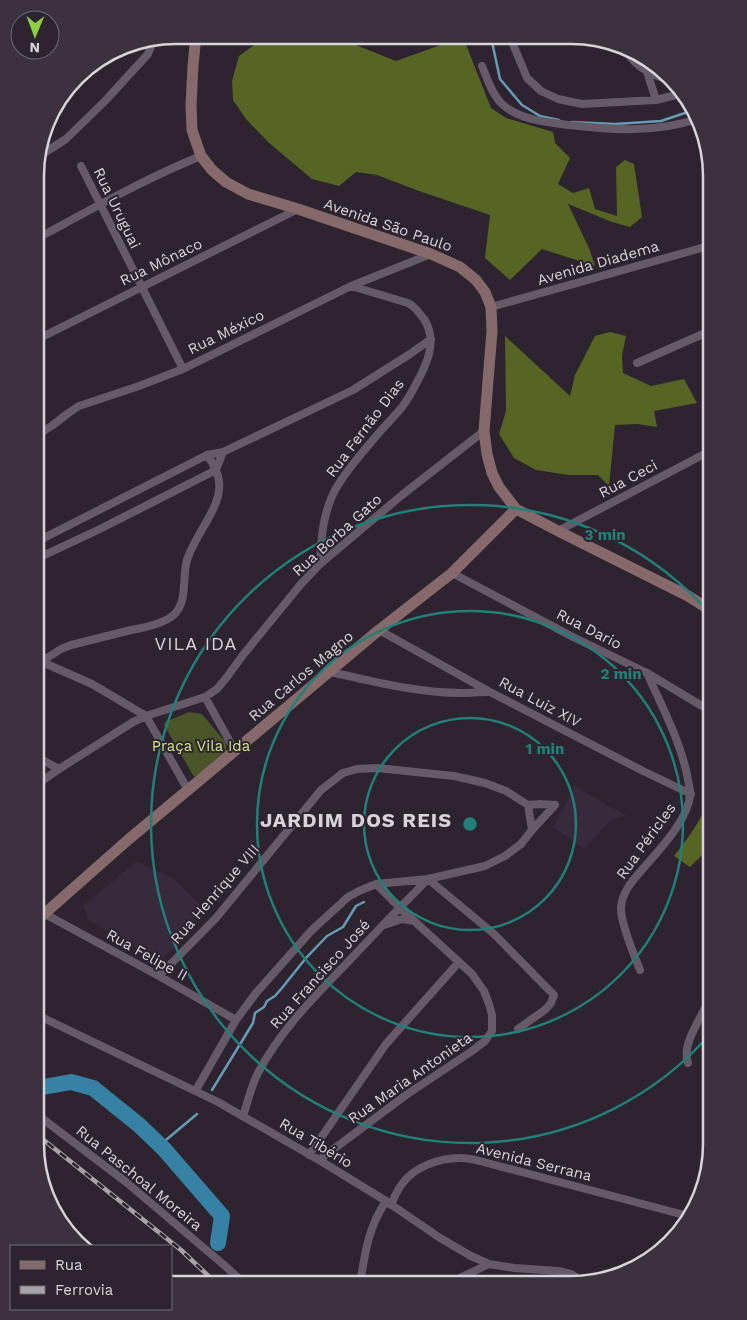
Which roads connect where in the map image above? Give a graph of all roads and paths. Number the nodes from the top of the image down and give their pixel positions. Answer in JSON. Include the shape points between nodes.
{"nodes":[{"id":1,"x":195,"y":44,"type":"edge"},
{"id":2,"x":513,"y":44,"type":"edge"},
{"id":3,"x":151,"y":46,"type":"edge"},
{"id":4,"x":632,"y":58,"type":"edge"},
{"id":5,"x":482,"y":66,"type":"dead end"},
{"id":6,"x":647,"y":72,"type":"junction"},
{"id":7,"x":658,"y":76,"type":"edge"},
{"id":8,"x":676,"y":95,"type":"edge"},
{"id":9,"x":656,"y":100,"type":"junction"},
{"id":10,"x":692,"y":121,"type":"edge"},
{"id":11,"x":46,"y":152,"type":"edge"},
{"id":12,"x":201,"y":156,"type":"junction"},
{"id":13,"x":81,"y":166,"type":"dead end"},
{"id":14,"x":100,"y":205,"type":"junction"},
{"id":15,"x":298,"y":210,"type":"junction"},
{"id":16,"x":44,"y":235,"type":"edge"},
{"id":17,"x":703,"y":248,"type":"edge"},
{"id":18,"x":431,"y":254,"type":"junction"},
{"id":19,"x":351,"y":286,"type":"junction"},
{"id":20,"x":141,"y":287,"type":"junction"},
{"id":21,"x":492,"y":307,"type":"junction"},
{"id":22,"x":703,"y":334,"type":"edge"},
{"id":23,"x":44,"y":336,"type":"edge"},
{"id":24,"x":431,"y":339,"type":"junction"},
{"id":25,"x":637,"y":363,"type":"dead end"},
{"id":26,"x":183,"y":369,"type":"junction"},
{"id":27,"x":44,"y":431,"type":"edge"},
{"id":28,"x":484,"y":431,"type":"junction"},
{"id":29,"x":223,"y":452,"type":"junction"},
{"id":30,"x":207,"y":455,"type":"junction"},
{"id":31,"x":703,"y":455,"type":"edge"},
{"id":32,"x":216,"y":470,"type":"junction"},
{"id":33,"x":516,"y":509,"type":"junction"},
{"id":34,"x":70,"y":524,"type":"junction"},
{"id":35,"x":558,"y":531,"type":"junction"},
{"id":36,"x":44,"y":538,"type":"edge"},
{"id":37,"x":76,"y":539,"type":"junction"},
{"id":38,"x":44,"y":555,"type":"edge"},
{"id":39,"x":320,"y":564,"type":"junction"},
{"id":40,"x":452,"y":574,"type":"junction"},
{"id":41,"x":703,"y":605,"type":"edge"},
{"id":42,"x":380,"y":630,"type":"junction"},
{"id":43,"x":44,"y":661,"type":"edge"},
{"id":44,"x":44,"y":666,"type":"edge"},
{"id":45,"x":330,"y":672,"type":"junction"},
{"id":46,"x":647,"y":673,"type":"junction"},
{"id":47,"x":490,"y":692,"type":"junction"},
{"id":48,"x":205,"y":697,"type":"junction"},
{"id":49,"x":703,"y":707,"type":"edge"},
{"id":50,"x":146,"y":716,"type":"junction"},
{"id":51,"x":235,"y":751,"type":"junction"},
{"id":52,"x":44,"y":761,"type":"edge"},
{"id":53,"x":59,"y":769,"type":"junction"},
{"id":54,"x":44,"y":780,"type":"edge"},
{"id":55,"x":188,"y":790,"type":"junction"},
{"id":56,"x":691,"y":794,"type":"junction"},
{"id":57,"x":528,"y":805,"type":"junction"},
{"id":58,"x":532,"y":830,"type":"junction"},
{"id":59,"x":428,"y":879,"type":"junction"},
{"id":60,"x":376,"y":884,"type":"junction"},
{"id":61,"x":399,"y":908,"type":"junction"},
{"id":62,"x":45,"y":914,"type":"joint"},
{"id":63,"x":416,"y":922,"type":"junction"},
{"id":64,"x":382,"y":925,"type":"junction"},
{"id":65,"x":459,"y":962,"type":"junction"},
{"id":66,"x":640,"y":970,"type":"dead end"},
{"id":67,"x":159,"y":976,"type":"junction"},
{"id":68,"x":703,"y":1012,"type":"edge"},
{"id":69,"x":44,"y":1018,"type":"edge"},
{"id":70,"x":236,"y":1020,"type":"junction"},
{"id":71,"x":518,"y":1029,"type":"dead end"},
{"id":72,"x":688,"y":1063,"type":"dead end"},
{"id":73,"x":196,"y":1090,"type":"junction"},
{"id":74,"x":243,"y":1116,"type":"junction"},
{"id":75,"x":44,"y":1120,"type":"edge"},
{"id":76,"x":309,"y":1155,"type":"junction"},
{"id":77,"x":319,"y":1160,"type":"junction"},
{"id":78,"x":389,"y":1203,"type":"junction"},
{"id":79,"x":683,"y":1215,"type":"edge"},
{"id":80,"x":489,"y":1264,"type":"junction"},
{"id":81,"x":236,"y":1276,"type":"edge"},
{"id":82,"x":361,"y":1276,"type":"edge"},
{"id":83,"x":464,"y":1276,"type":"edge"},
{"id":84,"x":574,"y":1276,"type":"edge"}],
"edges":[{"from":1,"to":12,"type":"main road","name":"Avenida São Paulo","via":[[192,130]]},
{"from":2,"to":9,"type":"street","via":[[527,78],[541,91],[558,99],[582,104]]},
{"from":3,"to":11,"type":"street","via":[[148,54],[105,101],[66,139]]},
{"from":4,"to":6,"type":"street"},
{"from":5,"to":10,"type":"street","via":[[501,103],[515,113],[541,122],[617,129],[650,128]]},
{"from":6,"to":7,"type":"street"},
{"from":6,"to":9,"type":"street"},
{"from":8,"to":9,"type":"street"},
{"from":12,"to":14,"type":"street"},
{"from":12,"to":15,"type":"main road","name":"Avenida São Paulo","via":[[212,170],[241,191]]},
{"from":13,"to":14,"type":"street","name":"Rua Uruguai"},
{"from":14,"to":16,"type":"street"},
{"from":14,"to":20,"type":"street","name":"Rua Uruguai"},
{"from":15,"to":18,"type":"main road","name":"Avenida São Paulo"},
{"from":15,"to":20,"type":"street","name":"Rua Mônaco"},
{"from":17,"to":21,"type":"street","name":"Avenida Diadema"},
{"from":18,"to":19,"type":"street","name":"Rua México"},
{"from":18,"to":21,"type":"main road","name":"Avenida São Paulo","via":[[460,266],[476,280]]},
{"from":19,"to":24,"type":"street","via":[[412,305],[429,327]]},
{"from":19,"to":26,"type":"street","name":"Rua México"},
{"from":20,"to":23,"type":"street","name":"Rua Mônaco"},
{"from":20,"to":26,"type":"street","name":"Rua Uruguai"},
{"from":21,"to":28,"type":"main road","name":"Avenida São Paulo"},
{"from":22,"to":25,"type":"street"},
{"from":24,"to":29,"type":"street","via":[[353,390]]},
{"from":24,"to":39,"type":"street","name":"Rua Fernão Dias","via":[[426,366],[410,395],[335,490],[326,511]]},
{"from":26,"to":27,"type":"street","name":"Rua México","via":[[80,406]]},
{"from":28,"to":33,"type":"main road","name":"Avenida São Paulo","via":[[492,473]]},
{"from":28,"to":39,"type":"street","name":"Rua Borba Gato"},
{"from":29,"to":30,"type":"street"},
{"from":29,"to":32,"type":"street"},
{"from":30,"to":32,"type":"street"},
{"from":30,"to":34,"type":"street"},
{"from":31,"to":35,"type":"street","name":"Rua Ceci"},
{"from":32,"to":37,"type":"street"},
{"from":32,"to":43,"type":"street","via":[[220,489],[217,502],[186,562],[183,601],[177,611],[168,619],[154,624],[71,645]]},
{"from":33,"to":35,"type":"main road","name":"Avenida São Paulo"},
{"from":33,"to":40,"type":"main road","name":"Rua Carlos Magno"},
{"from":34,"to":36,"type":"street"},
{"from":34,"to":37,"type":"street"},
{"from":35,"to":41,"type":"main road","name":"Avenida São Paulo"},
{"from":37,"to":38,"type":"street"},
{"from":39,"to":48,"type":"street","name":"Rua Borba Gato","via":[[217,689]]},
{"from":40,"to":42,"type":"main road","name":"Rua Carlos Magno"},
{"from":40,"to":46,"type":"street","name":"Rua Dario"},
{"from":42,"to":45,"type":"main road","name":"Rua Carlos Magno"},
{"from":42,"to":47,"type":"street","name":"Rua Luiz XIV"},
{"from":44,"to":50,"type":"street","via":[[92,684]]},
{"from":45,"to":47,"type":"street","via":[[427,691]]},
{"from":45,"to":51,"type":"main road","name":"Rua Carlos Magno"},
{"from":46,"to":49,"type":"street","name":"Rua Dario"},
{"from":46,"to":56,"type":"street","name":"Rua Péricles","via":[[683,756]]},
{"from":47,"to":56,"type":"street","name":"Rua Luiz XIV"},
{"from":48,"to":50,"type":"street"},
{"from":48,"to":51,"type":"street"},
{"from":50,"to":53,"type":"street"},
{"from":50,"to":55,"type":"street"},
{"from":51,"to":55,"type":"main road","name":"Rua Carlos Magno"},
{"from":52,"to":53,"type":"street"},
{"from":53,"to":54,"type":"street"},
{"from":55,"to":62,"type":"main road","name":"Rua Carlos Magno"},
{"from":56,"to":66,"type":"street","name":"Rua Péricles","via":[[687,810],[624,896],[622,916]]},
{"from":57,"to":58,"type":"street"},
{"from":57,"to":58,"type":"street","via":[[555,805]]},
{"from":57,"to":67,"type":"street","name":"Rua Henrique VIII","via":[[506,791],[454,776],[377,768],[343,773],[321,790],[216,918]]},
{"from":58,"to":59,"type":"street","via":[[521,844],[485,866]]},
{"from":59,"to":60,"type":"street"},
{"from":59,"to":61,"type":"street","name":"Rua Francisco José"},
{"from":59,"to":71,"type":"street","via":[[494,934],[554,995],[546,1008]]},
{"from":60,"to":61,"type":"street"},
{"from":60,"to":70,"type":"street","via":[[348,897],[311,931]]},
{"from":61,"to":63,"type":"street"},
{"from":61,"to":64,"type":"street","name":"Rua Francisco José"},
{"from":62,"to":67,"type":"street","name":"Rua Felipe II"},
{"from":63,"to":64,"type":"street","via":[[402,919]]},
{"from":63,"to":65,"type":"street"},
{"from":64,"to":74,"type":"street","name":"Rua Francisco José","via":[[304,1007],[271,1051],[257,1075]]},
{"from":65,"to":76,"type":"street","via":[[386,1044]]},
{"from":65,"to":77,"type":"street","name":"Rua Maria Antonieta","via":[[472,974],[490,1004],[492,1031],[485,1041]]},
{"from":67,"to":70,"type":"street","name":"Rua Felipe II"},
{"from":68,"to":72,"type":"street","via":[[690,1040],[686,1056]]},
{"from":69,"to":73,"type":"street","name":"Rua Tibério"},
{"from":70,"to":73,"type":"street"},
{"from":73,"to":74,"type":"street","name":"Rua Tibério"},
{"from":74,"to":76,"type":"street","name":"Rua Tibério"},
{"from":75,"to":81,"type":"street","name":"Rua Paschoal Moreira","via":[[126,1182]]},
{"from":76,"to":77,"type":"street","name":"Rua Tibério"},
{"from":77,"to":78,"type":"street","name":"Rua Tibério"},
{"from":78,"to":79,"type":"street","name":"Avenida Serrana","via":[[402,1183],[416,1171],[442,1160],[461,1158]]},
{"from":78,"to":80,"type":"street","name":"Rua Tibério","via":[[461,1251]]},
{"from":78,"to":82,"type":"street","name":"Avenida Serrana","via":[[379,1212],[372,1226]]},
{"from":80,"to":83,"type":"street"},
{"from":80,"to":84,"type":"street","name":"Rua Tibério","via":[[558,1271]]}]}
